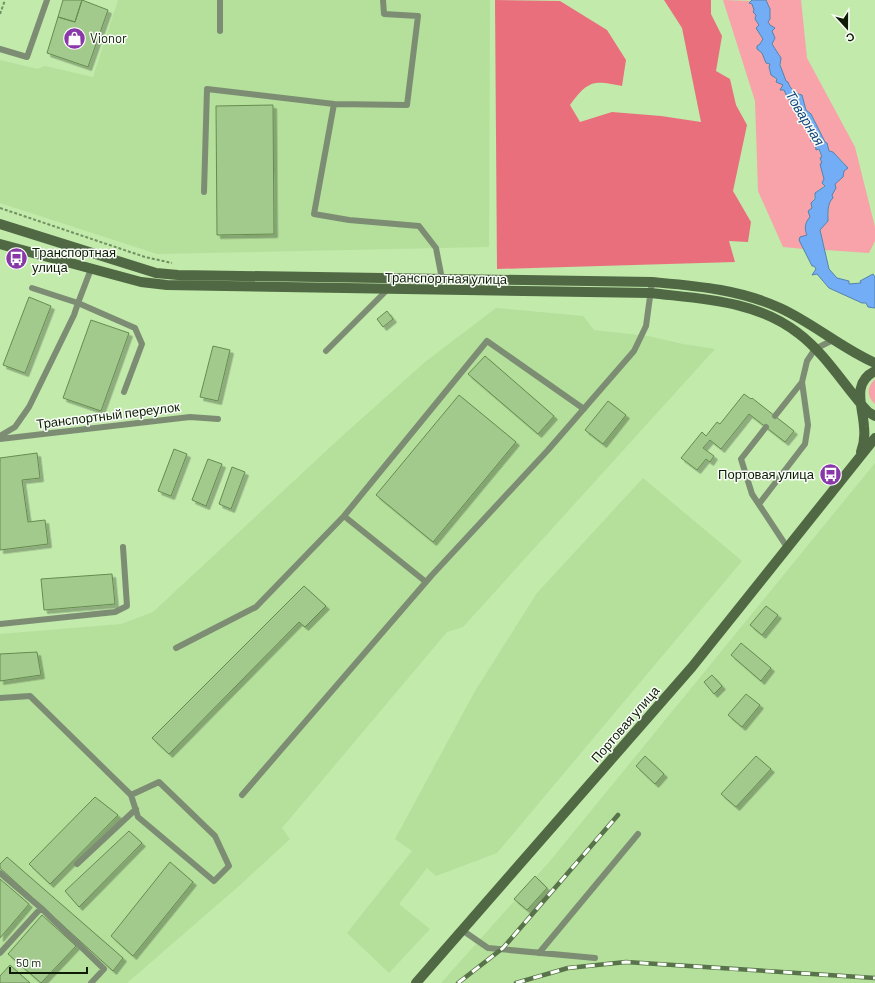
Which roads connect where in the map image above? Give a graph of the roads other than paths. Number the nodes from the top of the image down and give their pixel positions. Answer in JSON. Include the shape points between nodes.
{"nodes":[{"id":1,"x":47,"y":0,"type":"edge"},
{"id":2,"x":220,"y":0,"type":"edge"},
{"id":3,"x":383,"y":0,"type":"edge"},
{"id":4,"x":220,"y":31,"type":"dead end"},
{"id":5,"x":0,"y":49,"type":"edge"},
{"id":6,"x":334,"y":104,"type":"junction"},
{"id":7,"x":204,"y":192,"type":"dead end"},
{"id":8,"x":0,"y":224,"type":"edge"},
{"id":9,"x":0,"y":244,"type":"edge"},
{"id":10,"x":91,"y":269,"type":"junction"},
{"id":11,"x":391,"y":279,"type":"junction"},
{"id":12,"x":442,"y":279,"type":"junction"},
{"id":13,"x":652,"y":282,"type":"junction"},
{"id":14,"x":32,"y":288,"type":"dead end"},
{"id":15,"x":389,"y":290,"type":"junction"},
{"id":16,"x":651,"y":293,"type":"junction"},
{"id":17,"x":78,"y":303,"type":"junction"},
{"id":18,"x":833,"y":340,"type":"junction"},
{"id":19,"x":815,"y":350,"type":"junction"},
{"id":20,"x":326,"y":351,"type":"dead end"},
{"id":21,"x":875,"y":362,"type":"edge"},
{"id":22,"x":875,"y":371,"type":"edge"},
{"id":23,"x":802,"y":382,"type":"junction"},
{"id":24,"x":124,"y":392,"type":"dead end"},
{"id":25,"x":859,"y":401,"type":"junction"},
{"id":26,"x":584,"y":409,"type":"junction"},
{"id":27,"x":775,"y":416,"type":"dead end"},
{"id":28,"x":875,"y":416,"type":"edge"},
{"id":29,"x":218,"y":419,"type":"dead end"},
{"id":30,"x":766,"y":427,"type":"dead end"},
{"id":31,"x":0,"y":437,"type":"edge"},
{"id":32,"x":875,"y":438,"type":"edge"},
{"id":33,"x":860,"y":456,"type":"junction"},
{"id":34,"x":759,"y":504,"type":"junction"},
{"id":35,"x":344,"y":516,"type":"junction"},
{"id":36,"x":123,"y":547,"type":"dead end"},
{"id":37,"x":787,"y":547,"type":"junction"},
{"id":38,"x":426,"y":582,"type":"junction"},
{"id":39,"x":0,"y":624,"type":"edge"},
{"id":40,"x":176,"y":648,"type":"dead end"},
{"id":41,"x":0,"y":698,"type":"edge"},
{"id":42,"x":131,"y":794,"type":"junction"},
{"id":43,"x":242,"y":795,"type":"dead end"},
{"id":44,"x":136,"y":809,"type":"junction"},
{"id":45,"x":638,"y":834,"type":"dead end"},
{"id":46,"x":77,"y":864,"type":"dead end"},
{"id":47,"x":0,"y":873,"type":"edge"},
{"id":48,"x":41,"y":908,"type":"junction"},
{"id":49,"x":462,"y":930,"type":"junction"},
{"id":50,"x":0,"y":953,"type":"edge"},
{"id":51,"x":539,"y":953,"type":"junction"},
{"id":52,"x":595,"y":958,"type":"dead end"},
{"id":53,"x":90,"y":983,"type":"edge"},
{"id":54,"x":416,"y":983,"type":"edge"}],
"edges":[{"from":1,"to":5,"type":"lane","via":[[27,58]]},
{"from":2,"to":4,"type":"lane"},
{"from":3,"to":6,"type":"lane","via":[[384,14],[418,16],[407,105]]},
{"from":6,"to":7,"type":"lane","via":[[207,89]]},
{"from":6,"to":12,"type":"lane","via":[[314,214],[349,220],[420,226],[436,248]]},
{"from":8,"to":11,"type":"main road","name":"Транспортная улица","via":[[156,273]]},
{"from":9,"to":10,"type":"main road","name":"Транспортная улица"},
{"from":10,"to":15,"type":"main road","name":"Транспортная улица","via":[[141,282],[168,285]]},
{"from":10,"to":17,"type":"lane"},
{"from":11,"to":12,"type":"main road","name":"Транспортная улица"},
{"from":11,"to":15,"type":"lane"},
{"from":12,"to":13,"type":"main road","name":"Транспортная улица"},
{"from":13,"to":16,"type":"lane"},
{"from":13,"to":18,"type":"main road","name":"Транспортная улица","via":[[731,291],[750,296],[793,314]]},
{"from":14,"to":17,"type":"lane"},
{"from":15,"to":16,"type":"main road","name":"Транспортная улица"},
{"from":15,"to":20,"type":"lane"},
{"from":16,"to":19,"type":"main road","name":"Транспортная улица","via":[[716,300],[753,309],[786,324]]},
{"from":16,"to":26,"type":"lane","via":[[646,326],[634,351]]},
{"from":17,"to":24,"type":"lane","via":[[135,328],[142,344]]},
{"from":17,"to":31,"type":"lane","via":[[29,407],[15,427]]},
{"from":18,"to":19,"type":"lane"},
{"from":18,"to":21,"type":"main road","name":"Транспортная улица"},
{"from":19,"to":23,"type":"lane","via":[[807,361]]},
{"from":19,"to":25,"type":"main road","name":"Транспортная улица"},
{"from":22,"to":25,"type":"main road","via":[[862,382]]},
{"from":23,"to":27,"type":"lane"},
{"from":23,"to":34,"type":"lane","via":[[808,425],[805,444]]},
{"from":25,"to":28,"type":"main road","name":"Транспортная улица"},
{"from":25,"to":33,"type":"main road","name":"Портовая улица","via":[[864,426]]},
{"from":26,"to":35,"type":"lane","via":[[487,341]]},
{"from":26,"to":38,"type":"lane"},
{"from":29,"to":31,"type":"lane","name":"Транспортный переулок","via":[[190,417]]},
{"from":30,"to":34,"type":"lane","via":[[741,459],[752,494]]},
{"from":32,"to":33,"type":"main road","name":"Портовая улица"},
{"from":33,"to":37,"type":"main road","name":"Портовая улица"},
{"from":34,"to":37,"type":"lane"},
{"from":35,"to":38,"type":"lane"},
{"from":35,"to":40,"type":"lane","via":[[256,608]]},
{"from":36,"to":39,"type":"lane","via":[[127,606],[115,612]]},
{"from":37,"to":49,"type":"main road","name":"Портовая улица","via":[[692,667]]},
{"from":38,"to":43,"type":"lane"},
{"from":41,"to":42,"type":"lane","via":[[30,696]]},
{"from":42,"to":44,"type":"lane"},
{"from":42,"to":44,"type":"lane","via":[[159,782],[215,836],[229,866],[214,881],[138,817]]},
{"from":44,"to":46,"type":"lane"},
{"from":45,"to":51,"type":"lane"},
{"from":47,"to":48,"type":"lane"},
{"from":48,"to":50,"type":"lane"},
{"from":48,"to":53,"type":"lane","via":[[104,969]]},
{"from":49,"to":51,"type":"lane","via":[[488,948]]},
{"from":49,"to":54,"type":"main road","name":"Портовая улица"},
{"from":51,"to":52,"type":"lane"}]}
